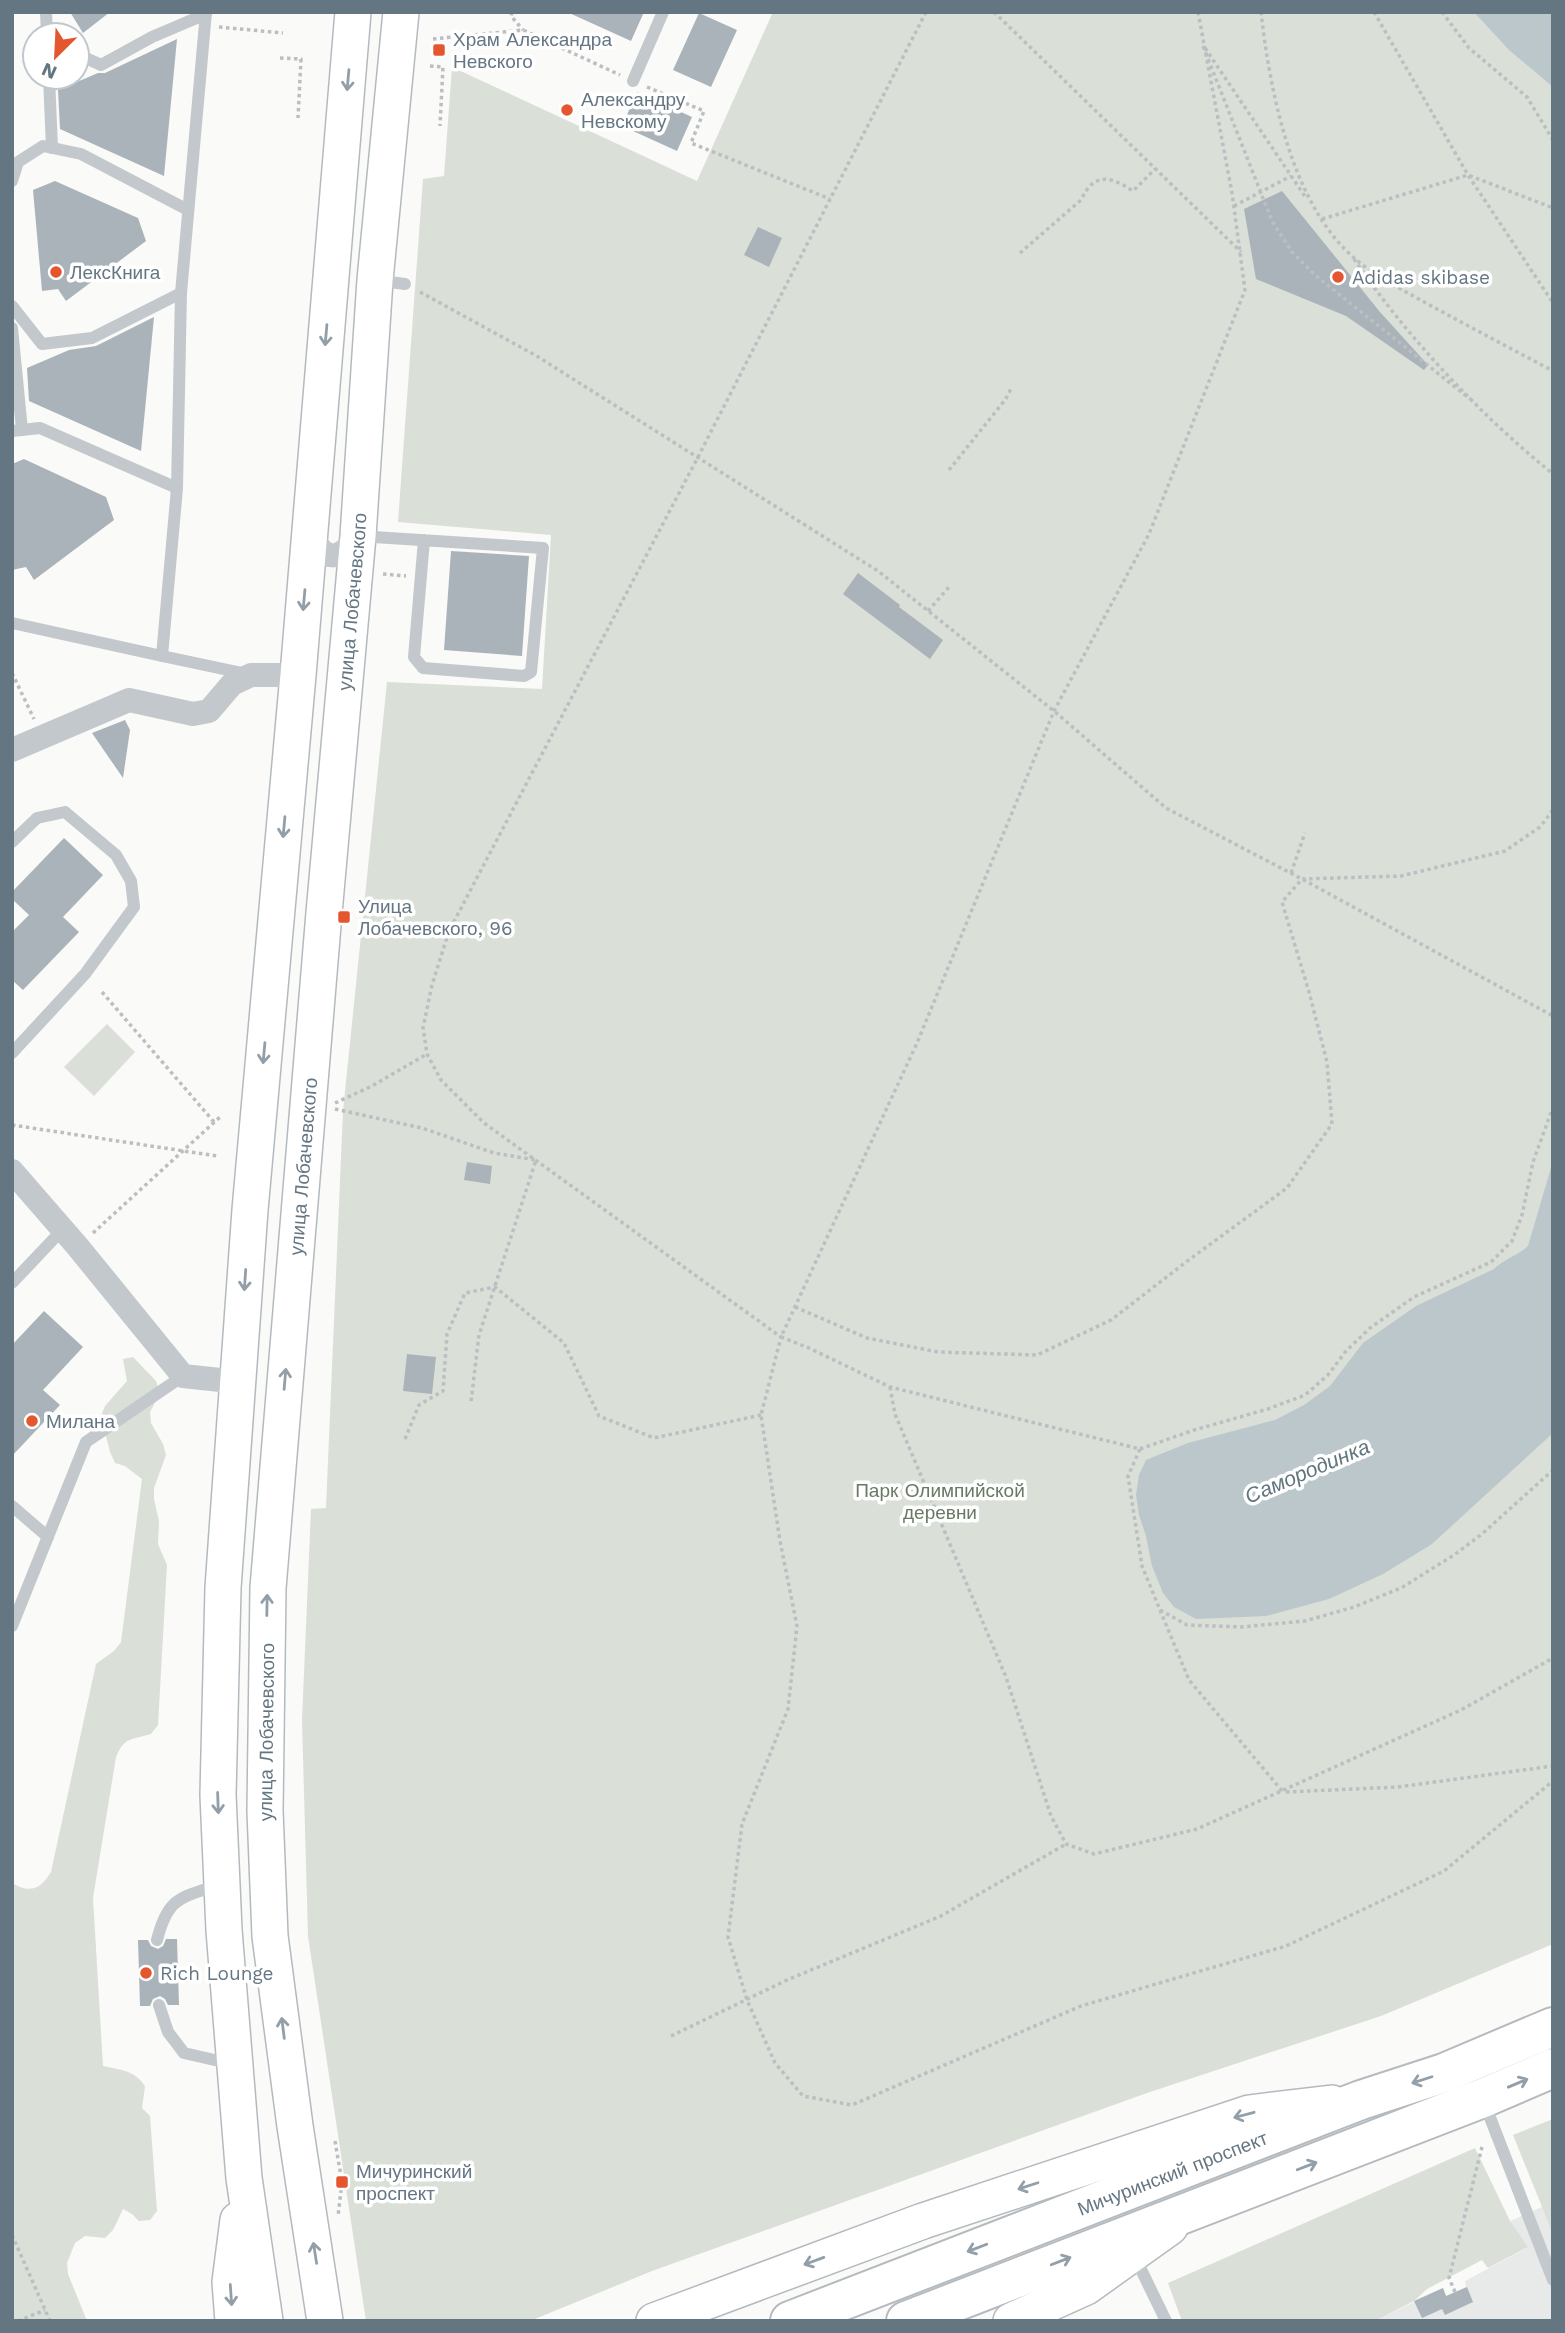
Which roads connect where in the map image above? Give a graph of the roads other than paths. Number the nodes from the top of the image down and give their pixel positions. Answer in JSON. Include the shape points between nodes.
{"nodes":[{"id":1,"x":353,"y":12,"type":"edge"},
{"id":2,"x":401,"y":12,"type":"edge"},
{"id":3,"x":663,"y":12,"type":"edge"},
{"id":4,"x":206,"y":17,"type":"edge"},
{"id":5,"x":91,"y":60,"type":"edge"},
{"id":6,"x":633,"y":81,"type":"road end"},
{"id":7,"x":50,"y":91,"type":"edge"},
{"id":8,"x":52,"y":148,"type":"junction"},
{"id":9,"x":12,"y":181,"type":"edge"},
{"id":10,"x":188,"y":210,"type":"junction"},
{"id":11,"x":181,"y":293,"type":"junction"},
{"id":12,"x":12,"y":306,"type":"edge"},
{"id":13,"x":12,"y":328,"type":"edge"},
{"id":14,"x":17,"y":430,"type":"edge"},
{"id":15,"x":177,"y":488,"type":"junction"},
{"id":16,"x":310,"y":532,"type":"junction"},
{"id":17,"x":358,"y":536,"type":"junction"},
{"id":18,"x":425,"y":540,"type":"junction"},
{"id":19,"x":12,"y":623,"type":"edge"},
{"id":20,"x":162,"y":656,"type":"junction"},
{"id":21,"x":251,"y":675,"type":"junction"},
{"id":22,"x":298,"y":675,"type":"junction"},
{"id":23,"x":12,"y":750,"type":"edge"},
{"id":24,"x":12,"y":842,"type":"edge"},
{"id":25,"x":12,"y":1053,"type":"edge"},
{"id":26,"x":12,"y":1171,"type":"edge"},
{"id":27,"x":71,"y":1238,"type":"junction"},
{"id":28,"x":12,"y":1283,"type":"edge"},
{"id":29,"x":183,"y":1376,"type":"junction"},
{"id":30,"x":239,"y":1382,"type":"junction"},
{"id":31,"x":12,"y":1506,"type":"edge"},
{"id":32,"x":48,"y":1537,"type":"junction"},
{"id":33,"x":12,"y":1626,"type":"edge"},
{"id":34,"x":222,"y":1884,"type":"junction"},
{"id":35,"x":157,"y":1940,"type":"dead end"},
{"id":36,"x":159,"y":2005,"type":"dead end"},
{"id":37,"x":1553,"y":2027,"type":"edge"},
{"id":38,"x":235,"y":2065,"type":"junction"},
{"id":39,"x":1553,"y":2068,"type":"edge"},
{"id":40,"x":1483,"y":2098,"type":"junction"},
{"id":41,"x":1360,"y":2100,"type":"junction"},
{"id":42,"x":244,"y":2178,"type":"junction"},
{"id":43,"x":1197,"y":2208,"type":"junction"},
{"id":44,"x":1133,"y":2253,"type":"junction"},
{"id":45,"x":1553,"y":2280,"type":"edge"},
{"id":46,"x":233,"y":2321,"type":"edge"},
{"id":47,"x":265,"y":2321,"type":"edge"},
{"id":48,"x":325,"y":2321,"type":"edge"},
{"id":49,"x":654,"y":2321,"type":"edge"},
{"id":50,"x":790,"y":2321,"type":"edge"},
{"id":51,"x":906,"y":2321,"type":"edge"},
{"id":52,"x":1011,"y":2321,"type":"edge"},
{"id":53,"x":1166,"y":2321,"type":"edge"}],
"edges":[{"from":1,"to":16,"type":"main road","one_way":true},
{"from":2,"to":17,"type":"main road","name":"улица Лобачевского","via":[[390,282]]},
{"from":3,"to":6,"type":"lane"},
{"from":4,"to":5,"type":"lane","via":[[152,37],[102,65]]},
{"from":4,"to":10,"type":"lane"},
{"from":7,"to":8,"type":"lane"},
{"from":8,"to":9,"type":"lane","via":[[43,146],[18,162]]},
{"from":8,"to":10,"type":"lane","via":[[81,155]]},
{"from":10,"to":11,"type":"lane"},
{"from":11,"to":12,"type":"lane","via":[[92,338],[42,344]]},
{"from":11,"to":15,"type":"lane"},
{"from":13,"to":14,"type":"lane"},
{"from":14,"to":15,"type":"lane","via":[[40,428]]},
{"from":15,"to":20,"type":"lane"},
{"from":16,"to":17,"type":"street","via":[[322,552],[332,556],[349,548]]},
{"from":16,"to":22,"type":"main road","one_way":true},
{"from":17,"to":18,"type":"lane"},
{"from":48,"to":17,"type":"main road","name":"улица Лобачевского","one_way":true,"via":[[270,1936],[265,1811],[267,1601]]},
{"from":18,"to":18,"type":"lane","via":[[414,657],[423,668],[524,676],[531,672],[543,548]]},
{"from":19,"to":20,"type":"lane"},
{"from":20,"to":21,"type":"lane"},
{"from":21,"to":22,"type":"street"},
{"from":21,"to":23,"type":"street","via":[[232,684],[209,711],[193,714],[129,700]]},
{"from":22,"to":30,"type":"main road","one_way":true},
{"from":24,"to":25,"type":"lane","via":[[37,818],[65,812],[116,855],[131,881],[134,907],[85,974]]},
{"from":26,"to":27,"type":"street"},
{"from":27,"to":28,"type":"lane"},
{"from":27,"to":29,"type":"street"},
{"from":29,"to":30,"type":"street"},
{"from":29,"to":32,"type":"lane","via":[[86,1442]]},
{"from":30,"to":34,"type":"main road","one_way":true,"via":[[223,1588],[218,1795]]},
{"from":31,"to":32,"type":"lane"},
{"from":32,"to":33,"type":"lane"},
{"from":34,"to":35,"type":"lane","via":[[178,1899]]},
{"from":34,"to":38,"type":"main road"},
{"from":36,"to":38,"type":"lane","via":[[168,2032],[184,2053]]},
{"from":37,"to":41,"type":"main road","name":"Мичуринский проспект","one_way":true,"via":[[1444,2073]]},
{"from":38,"to":42,"type":"main road"},
{"from":40,"to":39,"type":"main road","one_way":true},
{"from":43,"to":40,"type":"main road","one_way":true},
{"from":40,"to":45,"type":"lane"},
{"from":41,"to":49,"type":"main road","one_way":true,"via":[[1249,2113],[923,2221]]},
{"from":41,"to":50,"type":"main road","name":"Мичуринский проспект","one_way":true},
{"from":42,"to":46,"type":"main road","one_way":true,"via":[[230,2281]]},
{"from":42,"to":47,"type":"main road"},
{"from":43,"to":44,"type":"main road"},
{"from":51,"to":43,"type":"main road","one_way":true},
{"from":44,"to":52,"type":"main road","via":[[1086,2287]]},
{"from":44,"to":53,"type":"lane"}]}
